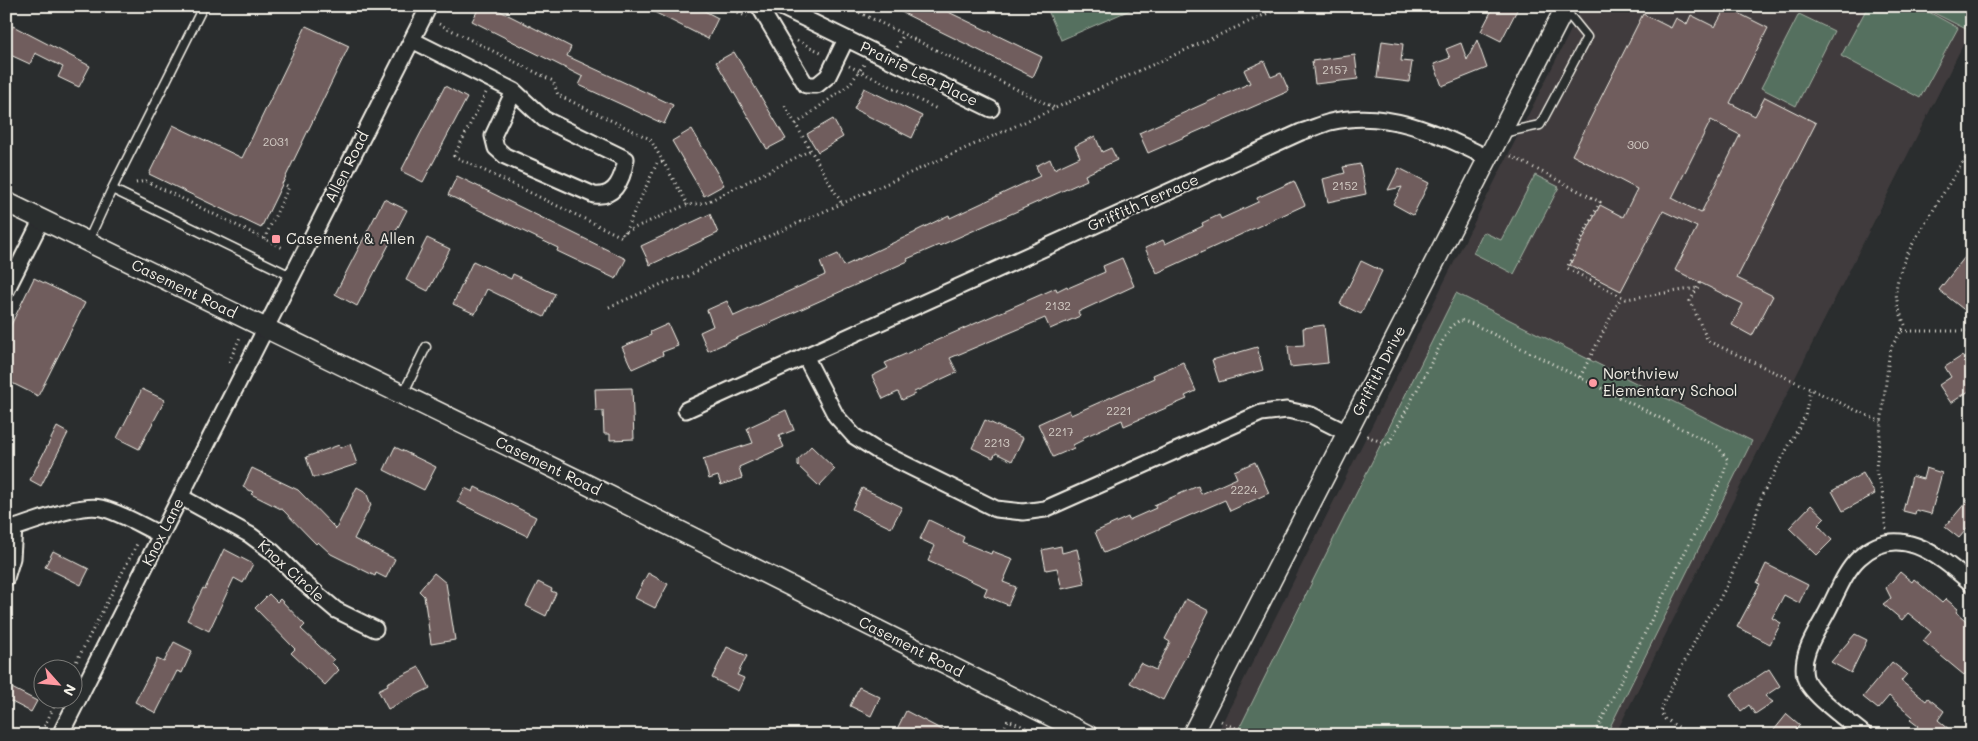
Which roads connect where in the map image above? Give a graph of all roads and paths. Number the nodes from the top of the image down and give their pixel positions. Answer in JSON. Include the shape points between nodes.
{"nodes":[{"id":1,"x":429,"y":6,"type":"edge"},
{"id":2,"x":759,"y":6,"type":"edge"},
{"id":3,"x":779,"y":6,"type":"edge"},
{"id":4,"x":846,"y":6,"type":"edge"},
{"id":5,"x":1284,"y":6,"type":"edge"},
{"id":6,"x":203,"y":8,"type":"dead end"},
{"id":7,"x":1565,"y":8,"type":"edge"},
{"id":8,"x":439,"y":24,"type":"dead end"},
{"id":9,"x":772,"y":28,"type":"junction"},
{"id":10,"x":846,"y":39,"type":"junction"},
{"id":11,"x":412,"y":40,"type":"junction"},
{"id":12,"x":836,"y":59,"type":"junction"},
{"id":13,"x":860,"y":71,"type":"junction"},
{"id":14,"x":514,"y":91,"type":"junction"},
{"id":15,"x":785,"y":106,"type":"dead end"},
{"id":16,"x":937,"y":108,"type":"dead end"},
{"id":17,"x":1056,"y":108,"type":"junction"},
{"id":18,"x":991,"y":109,"type":"dead end"},
{"id":19,"x":796,"y":124,"type":"junction"},
{"id":20,"x":1500,"y":134,"type":"junction"},
{"id":21,"x":811,"y":150,"type":"junction"},
{"id":22,"x":1972,"y":151,"type":"edge"},
{"id":23,"x":1511,"y":156,"type":"dead end"},
{"id":24,"x":1488,"y":158,"type":"junction"},
{"id":25,"x":663,"y":162,"type":"junction"},
{"id":26,"x":136,"y":183,"type":"dead end"},
{"id":27,"x":282,"y":183,"type":"dead end"},
{"id":28,"x":112,"y":189,"type":"junction"},
{"id":29,"x":6,"y":202,"type":"edge"},
{"id":30,"x":842,"y":204,"type":"junction"},
{"id":31,"x":688,"y":205,"type":"junction"},
{"id":32,"x":42,"y":219,"type":"junction"},
{"id":33,"x":625,"y":233,"type":"junction"},
{"id":34,"x":622,"y":237,"type":"dead end"},
{"id":35,"x":264,"y":239,"type":"junction"},
{"id":36,"x":88,"y":241,"type":"junction"},
{"id":37,"x":283,"y":248,"type":"dead end"},
{"id":38,"x":291,"y":276,"type":"junction"},
{"id":39,"x":1700,"y":283,"type":"dead end"},
{"id":40,"x":1697,"y":288,"type":"junction"},
{"id":41,"x":6,"y":291,"type":"edge"},
{"id":42,"x":1621,"y":297,"type":"junction"},
{"id":43,"x":609,"y":307,"type":"dead end"},
{"id":44,"x":265,"y":328,"type":"junction"},
{"id":45,"x":1902,"y":331,"type":"junction"},
{"id":46,"x":1972,"y":331,"type":"edge"},
{"id":47,"x":241,"y":335,"type":"dead end"},
{"id":48,"x":426,"y":347,"type":"dead end"},
{"id":49,"x":805,"y":356,"type":"junction"},
{"id":50,"x":226,"y":367,"type":"dead end"},
{"id":51,"x":1580,"y":377,"type":"junction"},
{"id":52,"x":1810,"y":390,"type":"junction"},
{"id":53,"x":403,"y":394,"type":"junction"},
{"id":54,"x":686,"y":410,"type":"dead end"},
{"id":55,"x":1881,"y":422,"type":"junction"},
{"id":56,"x":1347,"y":433,"type":"junction"},
{"id":57,"x":1367,"y":436,"type":"dead end"},
{"id":58,"x":181,"y":497,"type":"junction"},
{"id":59,"x":8,"y":526,"type":"edge"},
{"id":60,"x":145,"y":528,"type":"junction"},
{"id":61,"x":162,"y":535,"type":"junction"},
{"id":62,"x":1888,"y":544,"type":"junction"},
{"id":63,"x":6,"y":578,"type":"edge"},
{"id":64,"x":1972,"y":584,"type":"edge"},
{"id":65,"x":374,"y":629,"type":"dead end"},
{"id":66,"x":78,"y":658,"type":"edge"},
{"id":67,"x":53,"y":708,"type":"edge"},
{"id":68,"x":1222,"y":721,"type":"dead end"},
{"id":69,"x":40,"y":735,"type":"edge"},
{"id":70,"x":60,"y":735,"type":"edge"},
{"id":71,"x":1001,"y":735,"type":"edge"},
{"id":72,"x":1042,"y":735,"type":"edge"},
{"id":73,"x":1088,"y":735,"type":"edge"},
{"id":74,"x":1192,"y":735,"type":"edge"},
{"id":75,"x":1250,"y":735,"type":"edge"},
{"id":76,"x":1594,"y":735,"type":"edge"},
{"id":77,"x":1691,"y":735,"type":"edge"},
{"id":78,"x":1865,"y":735,"type":"edge"}],
"edges":[{"from":1,"to":11,"type":"street","name":"Allen Road"},
{"from":2,"to":9,"type":"street","name":"Prairie Lea Place"},
{"from":3,"to":10,"type":"street","name":"Prairie Lea Place"},
{"from":4,"to":17,"type":"path"},
{"from":5,"to":17,"type":"path"},
{"from":6,"to":28,"type":"lane"},
{"from":7,"to":20,"type":"street","name":"Griffith Drive"},
{"from":7,"to":20,"type":"lane","via":[[1586,37],[1540,125]]},
{"from":8,"to":25,"type":"path","via":[[553,81],[558,95],[650,139]]},
{"from":9,"to":12,"type":"path"},
{"from":9,"to":12,"type":"street","name":"Prairie Lea Place","via":[[806,85],[817,85],[828,76]]},
{"from":10,"to":12,"type":"street","name":"Prairie Lea Place"},
{"from":10,"to":18,"type":"street","name":"Prairie Lea Place"},
{"from":11,"to":14,"type":"street"},
{"from":11,"to":38,"type":"street","name":"Allen Road"},
{"from":12,"to":13,"type":"path"},
{"from":13,"to":16,"type":"path"},
{"from":13,"to":19,"type":"path","via":[[835,97]]},
{"from":14,"to":14,"type":"street","via":[[544,119],[626,158],[613,192],[604,196],[594,195],[505,156],[496,148],[493,136]]},
{"from":15,"to":19,"type":"path"},
{"from":17,"to":30,"type":"path"},
{"from":19,"to":21,"type":"path"},
{"from":20,"to":24,"type":"street","name":"Griffith Drive"},
{"from":21,"to":30,"type":"path"},
{"from":21,"to":31,"type":"path","via":[[704,203]]},
{"from":22,"to":45,"type":"path","via":[[1906,257],[1896,286],[1905,325]]},
{"from":23,"to":42,"type":"path","via":[[1600,202],[1567,268]]},
{"from":24,"to":49,"type":"street","name":"Griffith Terrace","via":[[1433,132],[1394,121],[1360,118],[1331,122],[1301,132]]},
{"from":24,"to":56,"type":"street","name":"Griffith Drive"},
{"from":25,"to":31,"type":"path"},
{"from":25,"to":33,"type":"path","via":[[657,163]]},
{"from":26,"to":35,"type":"path","via":[[146,181]]},
{"from":27,"to":35,"type":"path","via":[[289,187]]},
{"from":28,"to":36,"type":"lane"},
{"from":28,"to":38,"type":"lane"},
{"from":29,"to":32,"type":"street","name":"Casement Road"},
{"from":30,"to":43,"type":"path","via":[[711,262],[687,277],[671,280]]},
{"from":31,"to":33,"type":"path"},
{"from":32,"to":36,"type":"street","name":"Casement Road"},
{"from":32,"to":41,"type":"street"},
{"from":33,"to":34,"type":"path"},
{"from":35,"to":37,"type":"path"},
{"from":36,"to":44,"type":"street","name":"Casement Road"},
{"from":38,"to":44,"type":"street","name":"Allen Road"},
{"from":39,"to":40,"type":"path"},
{"from":40,"to":42,"type":"path","via":[[1626,299]]},
{"from":40,"to":52,"type":"path","via":[[1690,301],[1708,342]]},
{"from":42,"to":51,"type":"path"},
{"from":44,"to":53,"type":"street","name":"Casement Road"},
{"from":44,"to":58,"type":"street","name":"Knox Lane"},
{"from":45,"to":46,"type":"path"},
{"from":45,"to":55,"type":"path","via":[[1889,356]]},
{"from":47,"to":50,"type":"path"},
{"from":48,"to":53,"type":"lane"},
{"from":49,"to":54,"type":"street","name":"Griffith Terrace"},
{"from":49,"to":56,"type":"street","via":[[836,416],[854,436],[996,509],[1023,512],[1045,509],[1261,413],[1287,410],[1310,415]]},
{"from":51,"to":57,"type":"path","via":[[1460,320],[1450,327],[1388,446]]},
{"from":51,"to":76,"type":"path","via":[[1718,447],[1728,460]]},
{"from":52,"to":55,"type":"path"},
{"from":52,"to":77,"type":"path","via":[[1805,416],[1762,495],[1727,585],[1663,704],[1661,713],[1665,720]]},
{"from":53,"to":73,"type":"street","name":"Casement Road"},
{"from":55,"to":62,"type":"path","via":[[1876,468]]},
{"from":56,"to":74,"type":"street","name":"Griffith Drive"},
{"from":58,"to":61,"type":"street","name":"Knox Lane"},
{"from":58,"to":65,"type":"street","name":"Knox Circle","via":[[250,535],[336,610]]},
{"from":59,"to":60,"type":"street","via":[[86,506],[100,508]]},
{"from":59,"to":63,"type":"street","via":[[12,558]]},
{"from":60,"to":61,"type":"street"},
{"from":60,"to":66,"type":"path"},
{"from":61,"to":70,"type":"street","name":"Knox Lane"},
{"from":62,"to":64,"type":"street","via":[[1897,541],[1926,549]]},
{"from":62,"to":78,"type":"street","via":[[1869,550],[1847,573],[1807,649],[1804,666],[1805,679],[1813,692]]},
{"from":67,"to":69,"type":"path"},
{"from":68,"to":75,"type":"path"},
{"from":71,"to":72,"type":"path","via":[[1008,720]]}]}
